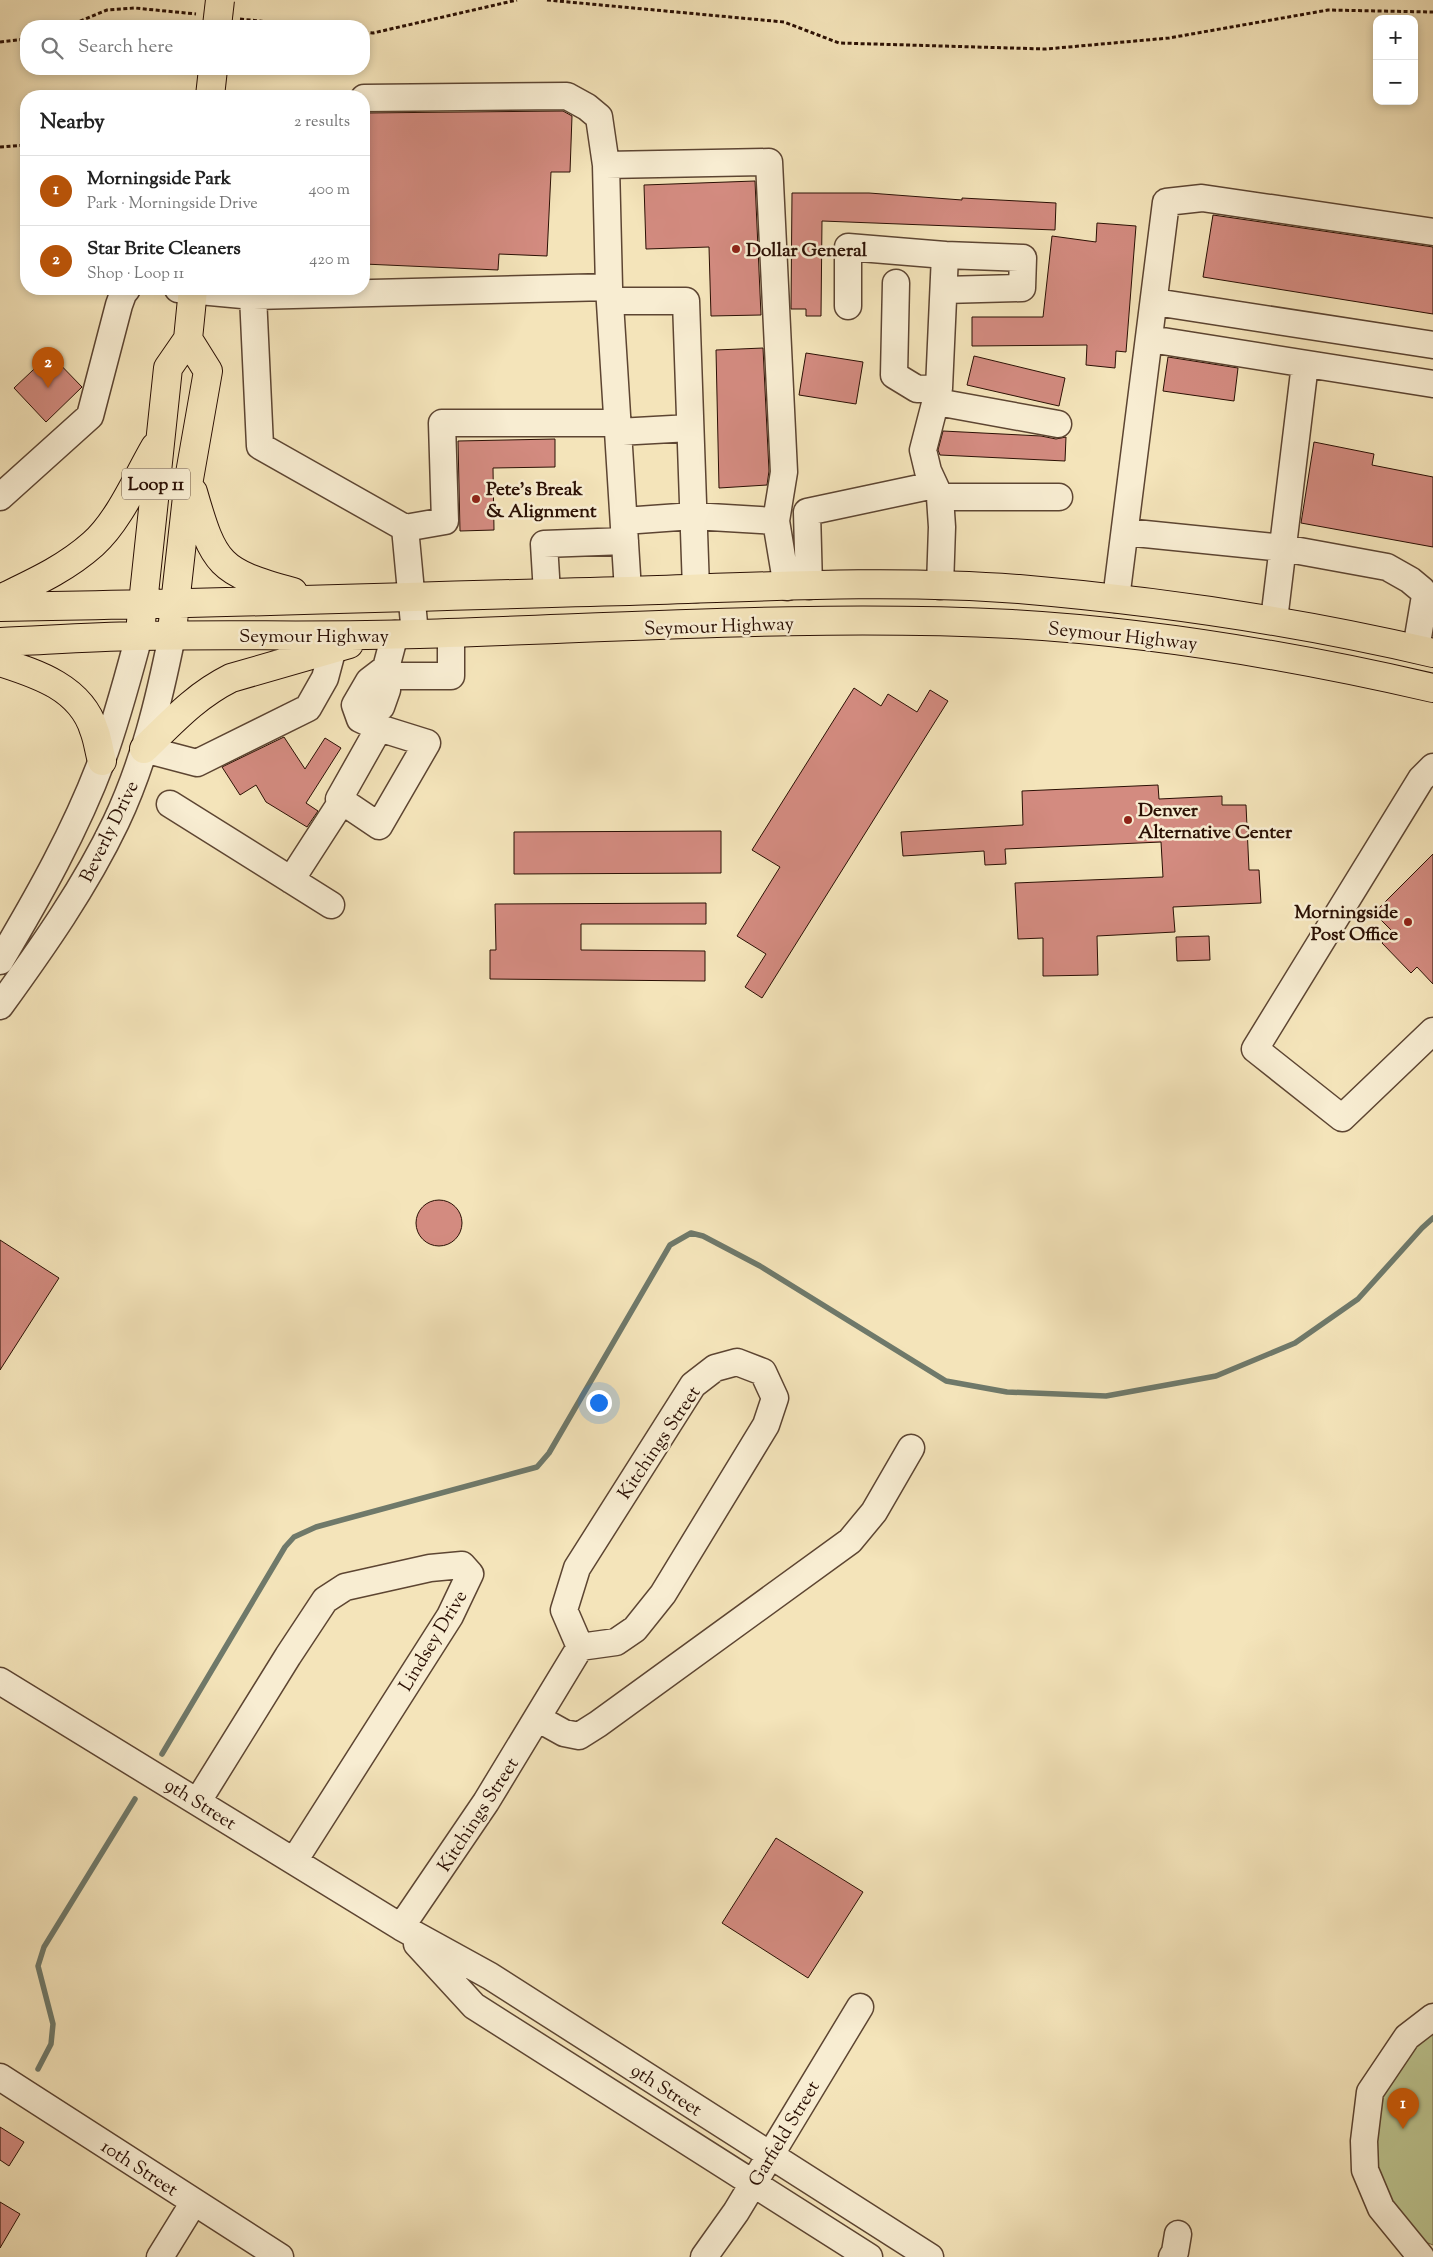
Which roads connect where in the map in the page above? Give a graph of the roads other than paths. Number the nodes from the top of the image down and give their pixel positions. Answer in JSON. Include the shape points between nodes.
{"nodes":[{"id":1,"x":212,"y":75,"type":"edge"},
{"id":2,"x":211,"y":90,"type":"edge"},
{"id":3,"x":370,"y":98,"type":"edge"},
{"id":4,"x":606,"y":165,"type":"junction"},
{"id":5,"x":1433,"y":232,"type":"edge"},
{"id":6,"x":945,"y":255,"type":"junction"},
{"id":7,"x":896,"y":283,"type":"dead end"},
{"id":8,"x":944,"y":290,"type":"junction"},
{"id":9,"x":370,"y":291,"type":"edge"},
{"id":10,"x":609,"y":294,"type":"junction"},
{"id":11,"x":122,"y":295,"type":"edge"},
{"id":12,"x":188,"y":295,"type":"edge"},
{"id":13,"x":242,"y":295,"type":"edge"},
{"id":14,"x":261,"y":295,"type":"edge"},
{"id":15,"x":253,"y":296,"type":"junction"},
{"id":16,"x":1155,"y":302,"type":"junction"},
{"id":17,"x":848,"y":306,"type":"dead end"},
{"id":18,"x":188,"y":339,"type":"junction"},
{"id":19,"x":1150,"y":339,"type":"junction"},
{"id":20,"x":1433,"y":345,"type":"edge"},
{"id":21,"x":1305,"y":364,"type":"junction"},
{"id":22,"x":1433,"y":384,"type":"edge"},
{"id":23,"x":938,"y":395,"type":"junction"},
{"id":24,"x":1058,"y":424,"type":"dead end"},
{"id":25,"x":618,"y":427,"type":"junction"},
{"id":26,"x":690,"y":428,"type":"junction"},
{"id":27,"x":160,"y":440,"type":"junction"},
{"id":28,"x":190,"y":479,"type":"junction"},
{"id":29,"x":937,"y":491,"type":"junction"},
{"id":30,"x":0,"y":497,"type":"edge"},
{"id":31,"x":1060,"y":497,"type":"dead end"},
{"id":32,"x":693,"y":516,"type":"junction"},
{"id":33,"x":776,"y":521,"type":"junction"},
{"id":34,"x":405,"y":528,"type":"junction"},
{"id":35,"x":624,"y":531,"type":"junction"},
{"id":36,"x":1125,"y":532,"type":"junction"},
{"id":37,"x":1283,"y":548,"type":"junction"},
{"id":38,"x":940,"y":586,"type":"junction"},
{"id":39,"x":798,"y":587,"type":"junction"},
{"id":40,"x":743,"y":588,"type":"junction"},
{"id":41,"x":696,"y":589,"type":"junction"},
{"id":42,"x":628,"y":591,"type":"junction"},
{"id":43,"x":1040,"y":592,"type":"junction"},
{"id":44,"x":547,"y":593,"type":"junction"},
{"id":45,"x":410,"y":597,"type":"junction"},
{"id":46,"x":0,"y":598,"type":"edge"},
{"id":47,"x":321,"y":599,"type":"junction"},
{"id":48,"x":1116,"y":599,"type":"junction"},
{"id":49,"x":144,"y":605,"type":"junction"},
{"id":50,"x":174,"y":605,"type":"junction"},
{"id":51,"x":0,"y":607,"type":"edge"},
{"id":52,"x":1274,"y":620,"type":"junction"},
{"id":53,"x":747,"y":623,"type":"junction"},
{"id":54,"x":1037,"y":626,"type":"junction"},
{"id":55,"x":1320,"y":628,"type":"junction"},
{"id":56,"x":451,"y":633,"type":"junction"},
{"id":57,"x":396,"y":634,"type":"junction"},
{"id":58,"x":139,"y":636,"type":"junction"},
{"id":59,"x":172,"y":636,"type":"junction"},
{"id":60,"x":0,"y":642,"type":"edge"},
{"id":61,"x":333,"y":648,"type":"junction"},
{"id":62,"x":1425,"y":651,"type":"edge"},
{"id":63,"x":0,"y":662,"type":"edge"},
{"id":64,"x":1318,"y":662,"type":"junction"},
{"id":65,"x":385,"y":675,"type":"junction"},
{"id":66,"x":1433,"y":688,"type":"edge"},
{"id":67,"x":374,"y":722,"type":"junction"},
{"id":68,"x":144,"y":749,"type":"junction"},
{"id":69,"x":102,"y":761,"type":"junction"},
{"id":70,"x":1433,"y":767,"type":"edge"},
{"id":71,"x":342,"y":801,"type":"junction"},
{"id":72,"x":170,"y":804,"type":"dead end"},
{"id":73,"x":74,"y":825,"type":"junction"},
{"id":74,"x":106,"y":841,"type":"junction"},
{"id":75,"x":291,"y":880,"type":"junction"},
{"id":76,"x":331,"y":905,"type":"dead end"},
{"id":77,"x":0,"y":961,"type":"edge"},
{"id":78,"x":0,"y":1006,"type":"edge"},
{"id":79,"x":1433,"y":1031,"type":"edge"},
{"id":80,"x":910,"y":1448,"type":"dead end"},
{"id":81,"x":580,"y":1647,"type":"junction"},
{"id":82,"x":0,"y":1680,"type":"edge"},
{"id":83,"x":537,"y":1718,"type":"junction"},
{"id":84,"x":198,"y":1801,"type":"junction"},
{"id":85,"x":294,"y":1861,"type":"junction"},
{"id":86,"x":401,"y":1927,"type":"junction"},
{"id":87,"x":860,"y":2007,"type":"dead end"},
{"id":88,"x":1433,"y":2017,"type":"edge"},
{"id":89,"x":6,"y":2087,"type":"edge"},
{"id":90,"x":771,"y":2156,"type":"junction"},
{"id":91,"x":753,"y":2183,"type":"junction"},
{"id":92,"x":194,"y":2202,"type":"junction"},
{"id":93,"x":160,"y":2257,"type":"edge"},
{"id":94,"x":280,"y":2257,"type":"edge"},
{"id":95,"x":704,"y":2257,"type":"edge"},
{"id":96,"x":869,"y":2257,"type":"edge"},
{"id":97,"x":930,"y":2257,"type":"edge"},
{"id":98,"x":1421,"y":2257,"type":"edge"}],
"edges":[{"from":1,"to":2,"type":"main road"},
{"from":3,"to":4,"type":"street","via":[[567,96],[599,117]]},
{"from":4,"to":10,"type":"street"},
{"from":4,"to":33,"type":"street","via":[[769,162],[784,472]]},
{"from":5,"to":16,"type":"street","via":[[1202,198],[1166,202]]},
{"from":6,"to":8,"type":"street"},
{"from":6,"to":8,"type":"street","via":[[1023,258],[1022,288]]},
{"from":6,"to":17,"type":"street","via":[[848,247]]},
{"from":7,"to":23,"type":"street","via":[[894,375],[917,389]]},
{"from":8,"to":23,"type":"street"},
{"from":9,"to":10,"type":"street"},
{"from":10,"to":25,"type":"street"},
{"from":10,"to":26,"type":"street","via":[[686,301]]},
{"from":11,"to":30,"type":"street","via":[[90,416]]},
{"from":12,"to":18,"type":"main road","name":"Loop 11","number":"Loop 11"},
{"from":13,"to":15,"type":"street"},
{"from":14,"to":15,"type":"street"},
{"from":15,"to":34,"type":"street","via":[[260,446]]},
{"from":16,"to":19,"type":"street"},
{"from":16,"to":20,"type":"street"},
{"from":18,"to":27,"type":"main road","name":"Loop 11","number":"Loop 11","via":[[168,368]]},
{"from":18,"to":28,"type":"main road","name":"Loop 11","number":"Loop 11","via":[[208,371]]},
{"from":19,"to":21,"type":"street"},
{"from":19,"to":36,"type":"street"},
{"from":21,"to":22,"type":"street"},
{"from":21,"to":37,"type":"street"},
{"from":23,"to":24,"type":"street"},
{"from":23,"to":29,"type":"street","via":[[923,450]]},
{"from":25,"to":26,"type":"street"},
{"from":25,"to":34,"type":"street","via":[[442,423],[446,521]]},
{"from":25,"to":35,"type":"street"},
{"from":26,"to":32,"type":"street"},
{"from":27,"to":46,"type":"main road","via":[[118,514],[94,543],[59,570]]},
{"from":27,"to":49,"type":"main road","name":"Loop 11","number":"Loop 11"},
{"from":28,"to":47,"type":"main road","via":[[205,535],[222,562],[255,582]]},
{"from":28,"to":50,"type":"main road","name":"Loop 11","number":"Loop 11"},
{"from":29,"to":31,"type":"street"},
{"from":29,"to":38,"type":"street","via":[[942,527]]},
{"from":29,"to":39,"type":"street","via":[[807,512]]},
{"from":32,"to":33,"type":"street"},
{"from":32,"to":35,"type":"street"},
{"from":32,"to":41,"type":"street"},
{"from":33,"to":39,"type":"street"},
{"from":34,"to":45,"type":"street"},
{"from":35,"to":42,"type":"street"},
{"from":35,"to":44,"type":"street","via":[[544,544]]},
{"from":36,"to":37,"type":"street"},
{"from":36,"to":48,"type":"street"},
{"from":37,"to":52,"type":"street"},
{"from":37,"to":62,"type":"street","via":[[1388,567],[1410,580],[1425,596]]},
{"from":38,"to":39,"type":"main road","name":"Seymour Highway"},
{"from":38,"to":43,"type":"main road","name":"Seymour Highway"},
{"from":39,"to":40,"type":"main road","name":"Seymour Highway"},
{"from":40,"to":41,"type":"main road","name":"Seymour Highway"},
{"from":40,"to":53,"type":"main road"},
{"from":41,"to":42,"type":"main road","name":"Seymour Highway"},
{"from":42,"to":44,"type":"main road","name":"Seymour Highway"},
{"from":43,"to":48,"type":"main road","name":"Seymour Highway"},
{"from":43,"to":54,"type":"main road"},
{"from":44,"to":45,"type":"main road","name":"Seymour Highway"},
{"from":45,"to":47,"type":"main road","name":"Seymour Highway"},
{"from":45,"to":57,"type":"street"},
{"from":47,"to":50,"type":"main road","name":"Seymour Highway"},
{"from":48,"to":52,"type":"main road","name":"Seymour Highway"},
{"from":49,"to":50,"type":"main road","name":"Seymour Highway"},
{"from":49,"to":51,"type":"main road","name":"Seymour Highway"},
{"from":49,"to":58,"type":"main road","name":"Loop 11","number":"Loop 11"},
{"from":50,"to":59,"type":"main road","name":"Loop 11","number":"Loop 11"},
{"from":52,"to":55,"type":"main road","name":"Seymour Highway"},
{"from":53,"to":54,"type":"main road","name":"Seymour Highway","via":[[905,621]]},
{"from":53,"to":56,"type":"main road","name":"Seymour Highway"},
{"from":54,"to":64,"type":"main road","name":"Seymour Highway","via":[[1247,649]]},
{"from":55,"to":62,"type":"main road","name":"Seymour Highway"},
{"from":55,"to":64,"type":"main road"},
{"from":56,"to":57,"type":"main road","name":"Seymour Highway"},
{"from":56,"to":65,"type":"street","via":[[451,676]]},
{"from":57,"to":59,"type":"main road","name":"Seymour Highway"},
{"from":57,"to":61,"type":"main road"},
{"from":57,"to":65,"type":"street"},
{"from":58,"to":59,"type":"main road","name":"Seymour Highway"},
{"from":58,"to":60,"type":"main road","name":"Seymour Highway"},
{"from":58,"to":69,"type":"street","name":"Beverly Drive"},
{"from":59,"to":68,"type":"street","name":"Beverly Drive"},
{"from":61,"to":68,"type":"main road","via":[[231,678],[216,686],[188,706]]},
{"from":61,"to":68,"type":"street","via":[[325,678],[308,708],[197,763]]},
{"from":63,"to":69,"type":"main road","via":[[44,677],[71,696],[89,718]]},
{"from":64,"to":66,"type":"main road","name":"Seymour Highway"},
{"from":65,"to":67,"type":"street","via":[[368,681],[355,705],[360,718]]},
{"from":67,"to":71,"type":"street","via":[[339,799]]},
{"from":67,"to":71,"type":"street","via":[[427,743],[379,826]]},
{"from":68,"to":74,"type":"street","name":"Beverly Drive"},
{"from":69,"to":73,"type":"street","name":"Beverly Drive"},
{"from":70,"to":79,"type":"street","via":[[1421,779],[1255,1049],[1342,1118]]},
{"from":71,"to":75,"type":"street"},
{"from":72,"to":75,"type":"street"},
{"from":73,"to":74,"type":"street"},
{"from":73,"to":77,"type":"street","name":"Beverly Drive"},
{"from":74,"to":78,"type":"street","name":"Beverly Drive","via":[[52,932]]},
{"from":75,"to":76,"type":"street"},
{"from":80,"to":83,"type":"street","via":[[874,1512],[850,1541],[614,1712],[579,1736],[564,1733]]},
{"from":81,"to":81,"type":"street","name":"Kitchings Street","via":[[616,1642],[635,1629],[663,1594],[766,1425],[775,1398],[763,1372],[737,1362],[715,1368],[693,1385],[577,1568],[564,1610]]},
{"from":81,"to":83,"type":"street","name":"Kitchings Street"},
{"from":82,"to":84,"type":"street","name":"9th Street"},
{"from":83,"to":86,"type":"street","name":"Kitchings Street","via":[[486,1802]]},
{"from":84,"to":85,"type":"street","name":"9th Street"},
{"from":84,"to":85,"type":"street","name":"Lindsey Drive","via":[[325,1600],[345,1587],[430,1568],[462,1565],[470,1574],[450,1616]]},
{"from":85,"to":86,"type":"street","name":"9th Street"},
{"from":86,"to":90,"type":"street","name":"9th Street","via":[[490,1976]]},
{"from":86,"to":91,"type":"street","name":"9th Street","via":[[474,2006]]},
{"from":87,"to":90,"type":"street","name":"Garfield Street"},
{"from":88,"to":98,"type":"street","via":[[1406,2037],[1370,2092],[1364,2141],[1364,2170],[1381,2208]]},
{"from":89,"to":92,"type":"street","name":"10th Street"},
{"from":90,"to":91,"type":"street","name":"Garfield Street"},
{"from":90,"to":97,"type":"street","name":"9th Street"},
{"from":91,"to":95,"type":"street","name":"Garfield Street"},
{"from":91,"to":96,"type":"street","name":"9th Street"},
{"from":92,"to":93,"type":"street"},
{"from":92,"to":94,"type":"street","name":"10th Street"}]}
